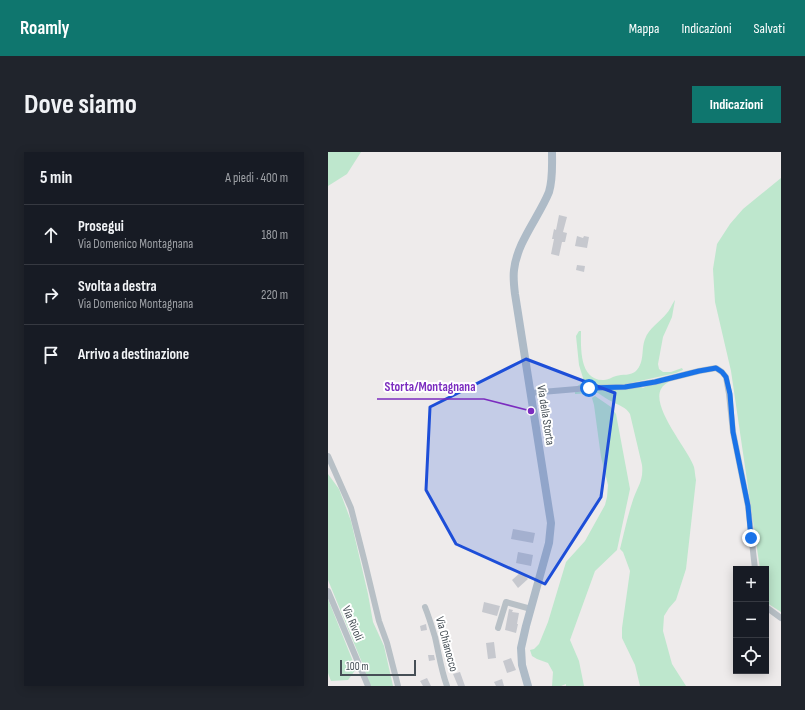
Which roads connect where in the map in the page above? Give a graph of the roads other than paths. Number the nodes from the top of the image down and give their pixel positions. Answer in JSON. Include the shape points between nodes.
{"nodes":[{"id":1,"x":552,"y":152,"type":"edge"},
{"id":2,"x":530,"y":393,"type":"junction"},
{"id":3,"x":328,"y":456,"type":"edge"},
{"id":4,"x":754,"y":566,"type":"edge"},
{"id":5,"x":328,"y":591,"type":"edge"},
{"id":6,"x":425,"y":607,"type":"dead end"},
{"id":7,"x":531,"y":609,"type":"junction"},
{"id":8,"x":769,"y":609,"type":"edge"},
{"id":9,"x":781,"y":618,"type":"edge"},
{"id":10,"x":498,"y":628,"type":"dead end"},
{"id":11,"x":368,"y":686,"type":"edge"},
{"id":12,"x":398,"y":686,"type":"edge"},
{"id":13,"x":447,"y":686,"type":"edge"},
{"id":14,"x":528,"y":686,"type":"edge"}],
"edges":[{"from":1,"to":2,"type":"main road","name":"Via della Storta","via":[[549,191],[521,245],[513,278]]},
{"from":2,"to":4,"type":"street","via":[[625,387],[716,368],[722,372],[726,377],[730,394],[733,432],[748,506]]},
{"from":2,"to":7,"type":"main road","name":"Via della Storta","via":[[551,529]]},
{"from":3,"to":12,"type":"street","via":[[351,508]]},
{"from":5,"to":11,"type":"street","name":"Via Rivoli"},
{"from":6,"to":13,"type":"street","name":"Via Chianocco"},
{"from":7,"to":10,"type":"street","via":[[506,602]]},
{"from":7,"to":14,"type":"main road","name":"Via della Storta","via":[[521,648],[522,665]]},
{"from":8,"to":9,"type":"street"}]}
